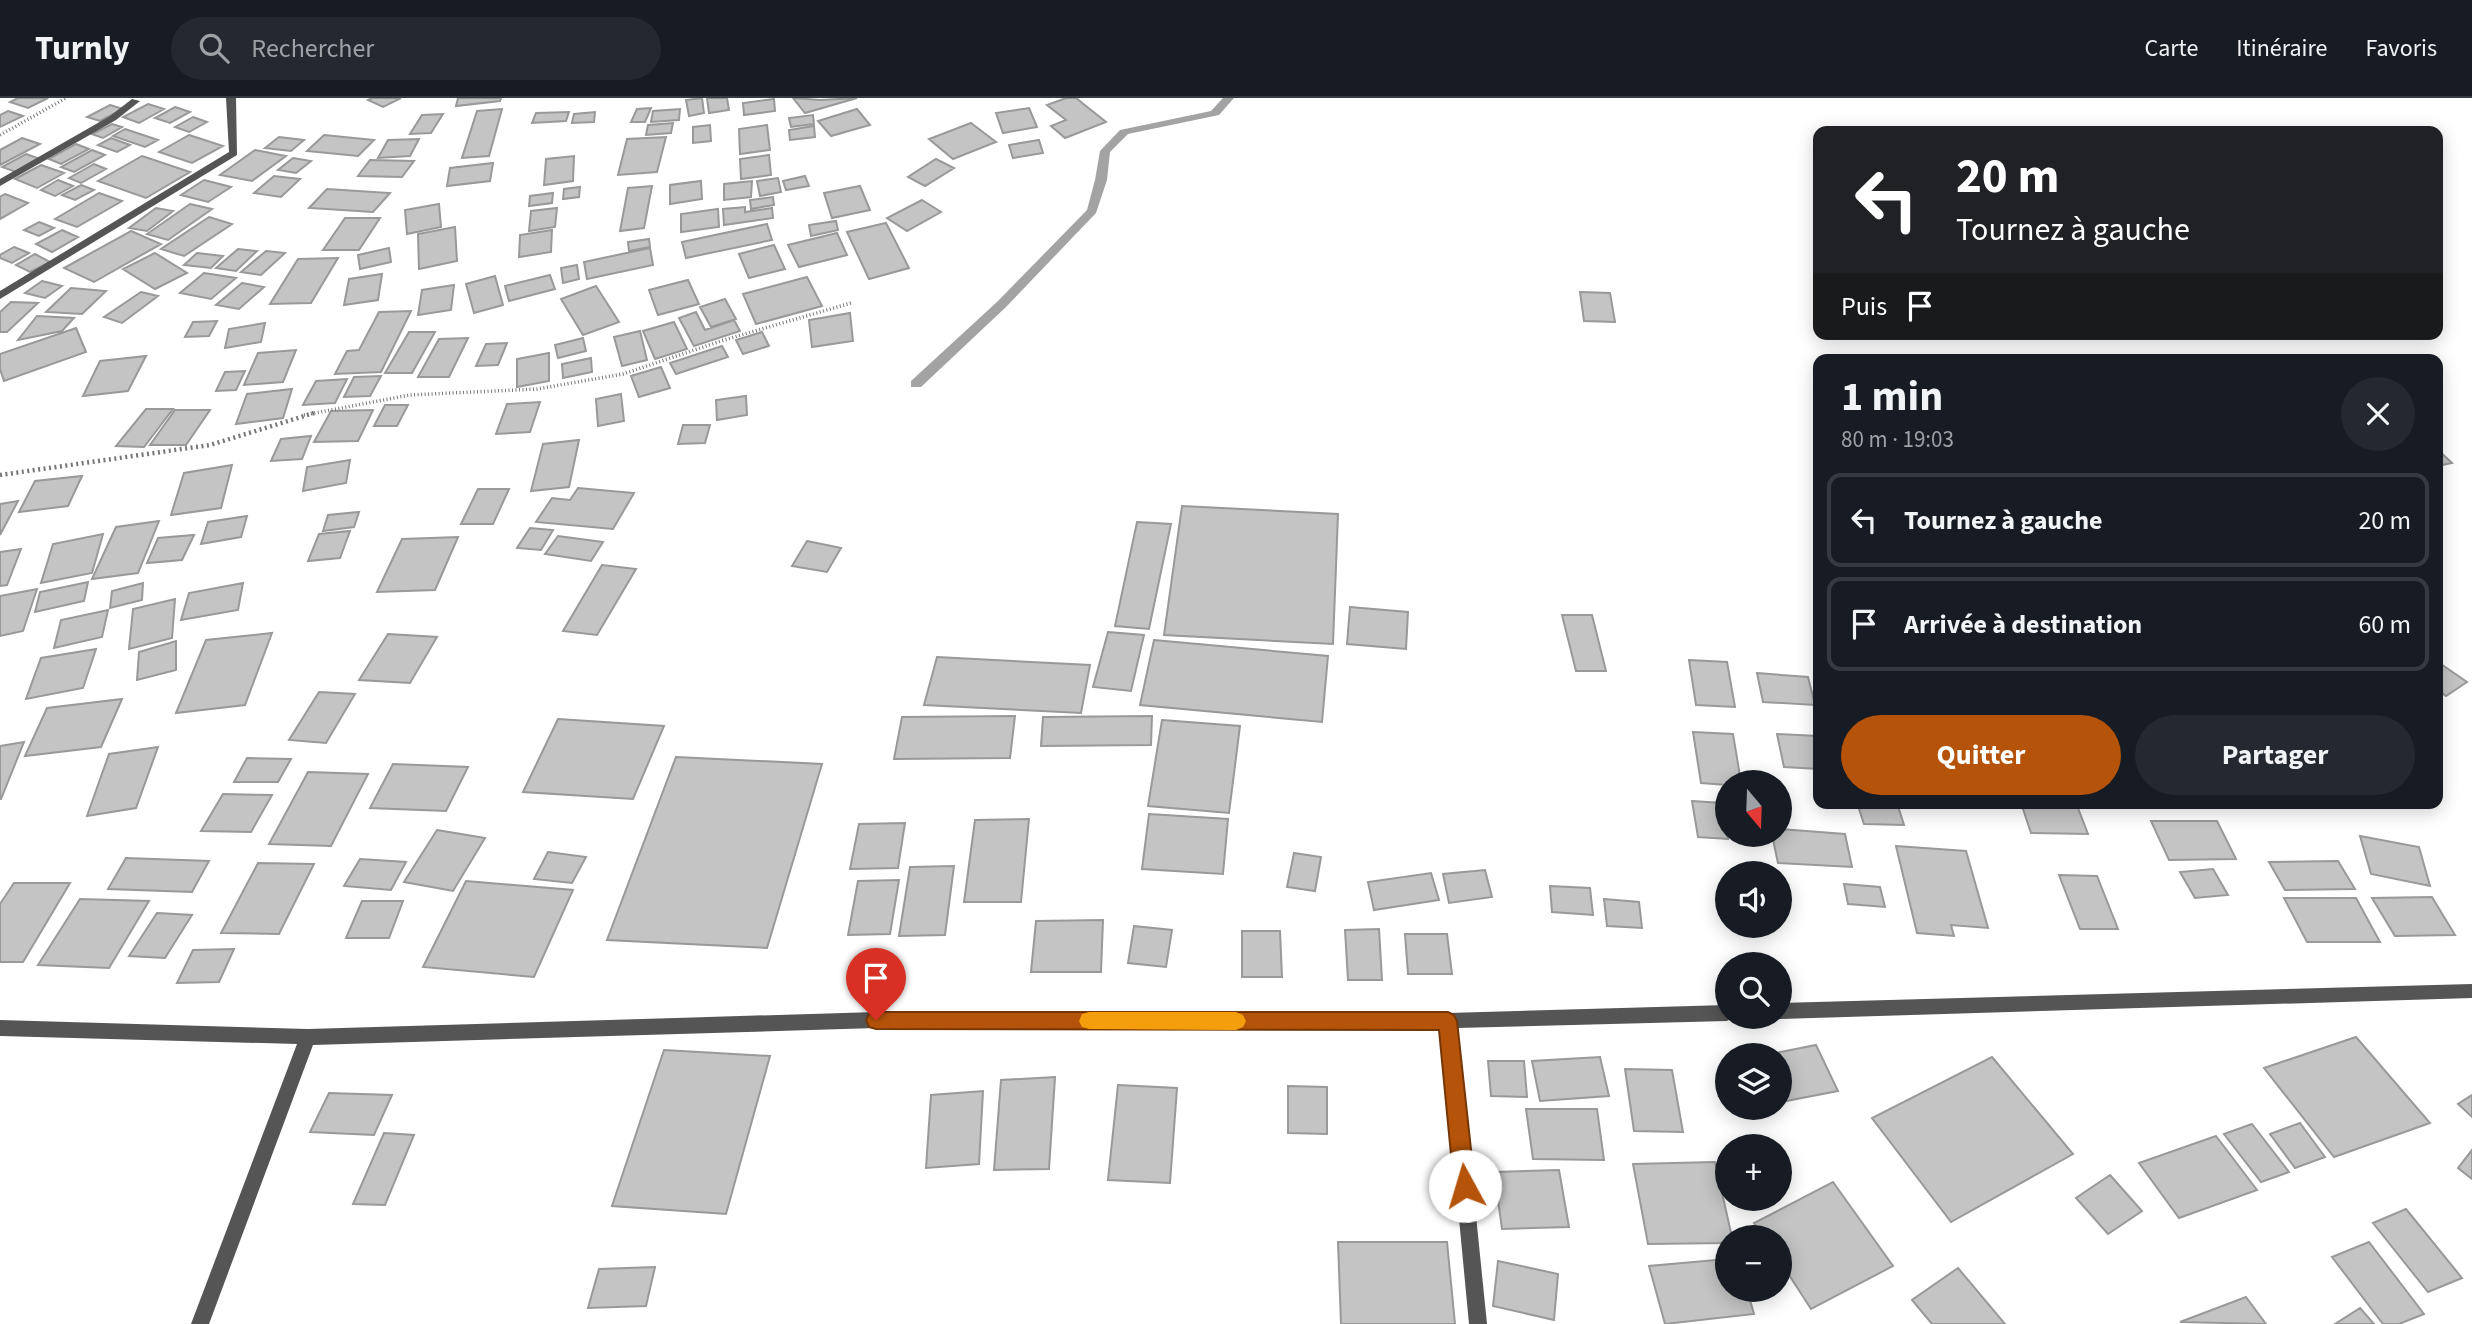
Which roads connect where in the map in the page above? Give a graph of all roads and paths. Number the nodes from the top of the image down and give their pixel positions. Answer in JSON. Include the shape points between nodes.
{"nodes":[{"id":1,"x":66,"y":98,"type":"edge"},
{"id":2,"x":119,"y":98,"type":"edge"},
{"id":3,"x":231,"y":98,"type":"edge"},
{"id":4,"x":139,"y":99,"type":"edge"},
{"id":5,"x":0,"y":135,"type":"edge"},
{"id":6,"x":0,"y":183,"type":"edge"},
{"id":7,"x":0,"y":296,"type":"edge"},
{"id":8,"x":851,"y":303,"type":"dead end"},
{"id":9,"x":0,"y":475,"type":"edge"},
{"id":10,"x":2472,"y":991,"type":"edge"},
{"id":11,"x":1792,"y":1011,"type":"edge"},
{"id":12,"x":1715,"y":1013,"type":"edge"},
{"id":13,"x":1448,"y":1021,"type":"junction"},
{"id":14,"x":0,"y":1028,"type":"edge"},
{"id":15,"x":308,"y":1037,"type":"junction"},
{"id":16,"x":200,"y":1324,"type":"edge"},
{"id":17,"x":1478,"y":1324,"type":"edge"}],
"edges":[{"from":1,"to":5,"type":"path"},
{"from":2,"to":4,"type":"street"},
{"from":3,"to":7,"type":"street","via":[[234,153]]},
{"from":4,"to":6,"type":"street"},
{"from":8,"to":9,"type":"path","via":[[623,374],[537,389],[410,395],[303,415],[210,445]]},
{"from":10,"to":11,"type":"street"},
{"from":12,"to":13,"type":"street"},
{"from":13,"to":15,"type":"street","via":[[876,1020]]},
{"from":13,"to":17,"type":"street"},
{"from":14,"to":15,"type":"street"},
{"from":15,"to":16,"type":"street"}]}
